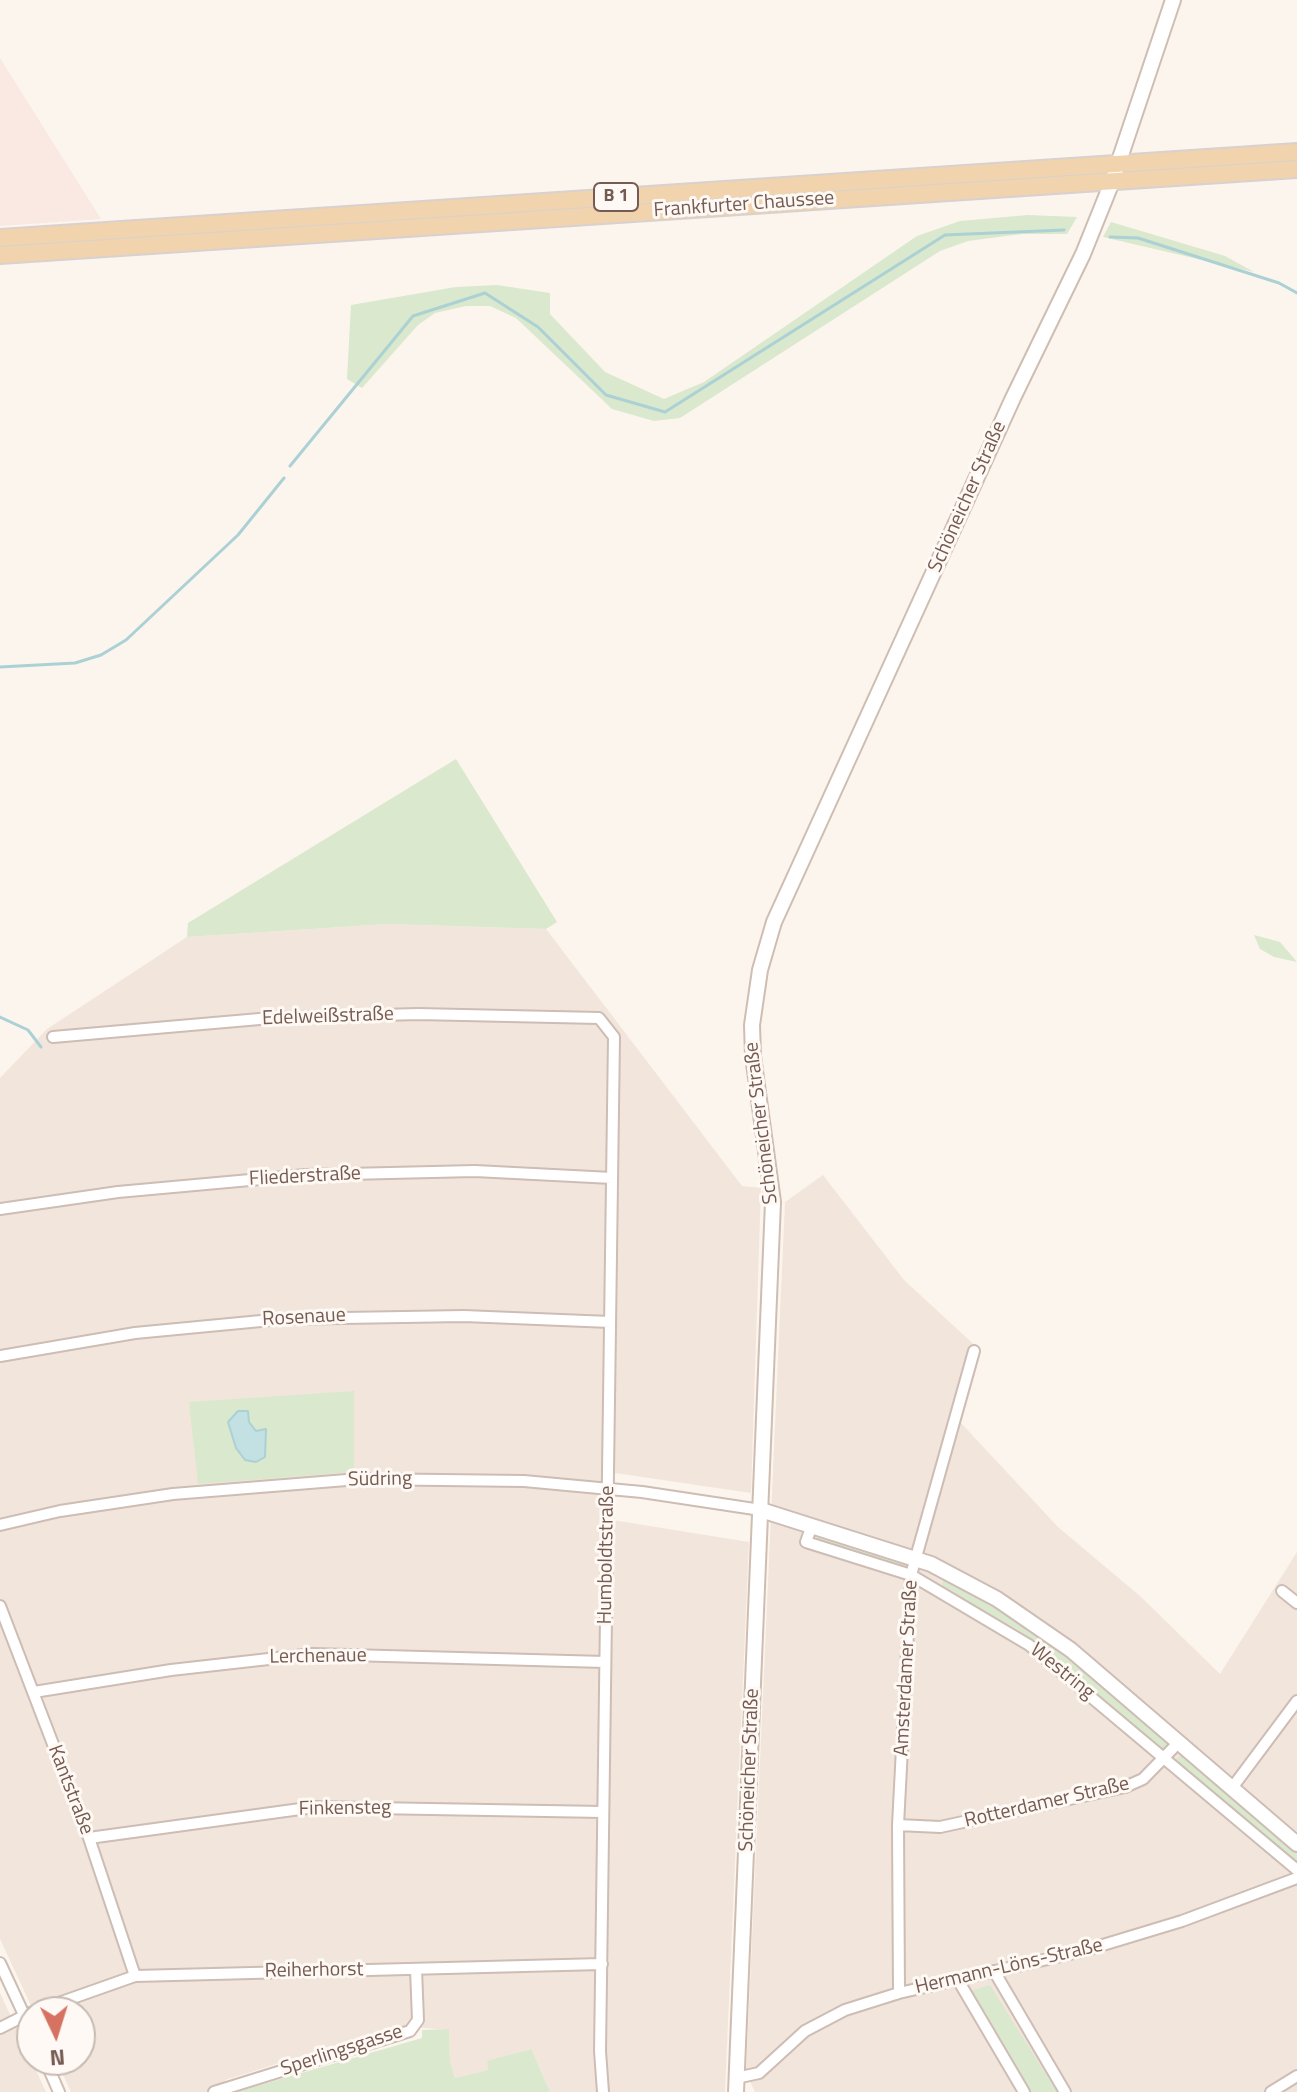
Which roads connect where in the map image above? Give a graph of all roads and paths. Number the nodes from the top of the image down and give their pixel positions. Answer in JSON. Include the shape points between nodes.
{"nodes":[{"id":1,"x":1173,"y":0,"type":"edge"},
{"id":2,"x":1297,"y":152,"type":"edge"},
{"id":3,"x":1116,"y":164,"type":"junction"},
{"id":4,"x":1297,"y":169,"type":"edge"},
{"id":5,"x":1112,"y":182,"type":"junction"},
{"id":6,"x":0,"y":238,"type":"edge"},
{"id":7,"x":0,"y":255,"type":"edge"},
{"id":8,"x":604,"y":1020,"type":"joint"},
{"id":9,"x":53,"y":1037,"type":"dead end"},
{"id":10,"x":612,"y":1178,"type":"junction"},
{"id":11,"x":0,"y":1209,"type":"edge"},
{"id":12,"x":610,"y":1322,"type":"junction"},
{"id":13,"x":974,"y":1351,"type":"dead end"},
{"id":14,"x":0,"y":1356,"type":"edge"},
{"id":15,"x":609,"y":1489,"type":"junction"},
{"id":16,"x":761,"y":1510,"type":"junction"},
{"id":17,"x":0,"y":1525,"type":"edge"},
{"id":18,"x":812,"y":1525,"type":"junction"},
{"id":19,"x":915,"y":1559,"type":"junction"},
{"id":20,"x":911,"y":1575,"type":"junction"},
{"id":21,"x":1282,"y":1591,"type":"dead end"},
{"id":22,"x":1297,"y":1603,"type":"edge"},
{"id":23,"x":0,"y":1606,"type":"edge"},
{"id":24,"x":605,"y":1662,"type":"junction"},
{"id":25,"x":34,"y":1692,"type":"junction"},
{"id":26,"x":1297,"y":1701,"type":"edge"},
{"id":27,"x":1179,"y":1742,"type":"junction"},
{"id":28,"x":1167,"y":1759,"type":"junction"},
{"id":29,"x":1232,"y":1788,"type":"junction"},
{"id":30,"x":603,"y":1812,"type":"junction"},
{"id":31,"x":898,"y":1825,"type":"junction"},
{"id":32,"x":89,"y":1838,"type":"junction"},
{"id":33,"x":1297,"y":1844,"type":"edge"},
{"id":34,"x":1297,"y":1870,"type":"edge"},
{"id":35,"x":1297,"y":1878,"type":"edge"},
{"id":36,"x":0,"y":1963,"type":"edge"},
{"id":37,"x":602,"y":1964,"type":"junction"},
{"id":38,"x":416,"y":1969,"type":"junction"},
{"id":39,"x":994,"y":1971,"type":"junction"},
{"id":40,"x":135,"y":1976,"type":"junction"},
{"id":41,"x":958,"y":1980,"type":"junction"},
{"id":42,"x":899,"y":1993,"type":"junction"},
{"id":43,"x":20,"y":1996,"type":"edge"},
{"id":44,"x":78,"y":1996,"type":"edge"},
{"id":45,"x":1297,"y":2076,"type":"edge"},
{"id":46,"x":736,"y":2085,"type":"edge"},
{"id":47,"x":214,"y":2092,"type":"edge"},
{"id":48,"x":603,"y":2092,"type":"edge"},
{"id":49,"x":1024,"y":2092,"type":"edge"},
{"id":50,"x":1065,"y":2092,"type":"edge"},
{"id":51,"x":1271,"y":2092,"type":"edge"}],
"edges":[{"from":1,"to":3,"type":"main road","name":"Schöneicher Straße"},
{"from":2,"to":3,"type":"main road","name":"Frankfurter Chaussee","number":"B 1"},
{"from":3,"to":5,"type":"main road","name":"Schöneicher Straße"},
{"from":3,"to":6,"type":"main road","name":"Frankfurter Chaussee","number":"B 1"},
{"from":4,"to":5,"type":"main road","name":"Frankfurter Chaussee","number":"B 1"},
{"from":5,"to":7,"type":"main road","name":"Frankfurter Chaussee","number":"B 1"},
{"from":5,"to":16,"type":"main road","name":"Schöneicher Straße","via":[[766,947],[752,1039],[773,1202]]},
{"from":8,"to":9,"type":"street","name":"Edelweißstraße","via":[[351,1015]]},
{"from":8,"to":10,"type":"street","name":"Humboldtstraße","via":[[614,1037]]},
{"from":10,"to":11,"type":"street","name":"Fliederstraße","via":[[475,1171],[305,1175]]},
{"from":10,"to":12,"type":"street","name":"Humboldtstraße"},
{"from":12,"to":14,"type":"street","name":"Rosenaue","via":[[415,1315],[282,1319],[135,1333]]},
{"from":12,"to":15,"type":"street","name":"Humboldtstraße"},
{"from":13,"to":19,"type":"street","name":"Amsterdamer Straße"},
{"from":15,"to":16,"type":"street","name":"Südring"},
{"from":15,"to":17,"type":"street","name":"Südring","via":[[473,1479],[300,1482],[166,1495]]},
{"from":15,"to":24,"type":"street","name":"Humboldtstraße"},
{"from":16,"to":18,"type":"main road","name":"Westring"},
{"from":16,"to":46,"type":"main road","name":"Schöneicher Straße"},
{"from":18,"to":19,"type":"main road","name":"Westring"},
{"from":18,"to":20,"type":"street","name":"Westring","via":[[806,1542]]},
{"from":19,"to":20,"type":"street","name":"Amsterdamer Straße"},
{"from":19,"to":27,"type":"main road","name":"Westring","via":[[963,1580],[1050,1633]]},
{"from":20,"to":28,"type":"street","name":"Westring","via":[[1029,1645]]},
{"from":20,"to":31,"type":"street","name":"Amsterdamer Straße"},
{"from":21,"to":22,"type":"street"},
{"from":23,"to":25,"type":"street","name":"Kantstraße"},
{"from":24,"to":25,"type":"street","name":"Lerchenaue","via":[[313,1654]]},
{"from":24,"to":30,"type":"street","name":"Humboldtstraße"},
{"from":25,"to":32,"type":"street","name":"Kantstraße"},
{"from":26,"to":29,"type":"street"},
{"from":27,"to":28,"type":"street","name":"Rotterdamer Straße"},
{"from":27,"to":29,"type":"main road","name":"Westring"},
{"from":28,"to":31,"type":"street","name":"Rotterdamer Straße","via":[[1143,1779],[1100,1793],[940,1827]]},
{"from":28,"to":34,"type":"street","name":"Westring"},
{"from":29,"to":33,"type":"main road","name":"Westring"},
{"from":30,"to":32,"type":"street","name":"Finkensteg","via":[[315,1807]]},
{"from":30,"to":37,"type":"street","name":"Humboldtstraße"},
{"from":31,"to":42,"type":"street","name":"Amsterdamer Straße"},
{"from":32,"to":40,"type":"street","name":"Kantstraße"},
{"from":35,"to":39,"type":"street","name":"Hermann-Löns-Straße","via":[[1126,1938]]},
{"from":36,"to":43,"type":"street"},
{"from":37,"to":38,"type":"street","name":"Reiherhorst"},
{"from":37,"to":48,"type":"street","name":"Humboldtstraße"},
{"from":38,"to":40,"type":"street","name":"Reiherhorst"},
{"from":38,"to":47,"type":"street","name":"Sperlingsgasse","via":[[418,2020],[410,2031]]},
{"from":39,"to":41,"type":"street","name":"Hermann-Löns-Straße"},
{"from":39,"to":50,"type":"street"},
{"from":40,"to":44,"type":"street","name":"Reiherhorst"},
{"from":41,"to":42,"type":"street","name":"Hermann-Löns-Straße"},
{"from":41,"to":49,"type":"street"},
{"from":42,"to":46,"type":"street","name":"Hermann-Löns-Straße","via":[[823,2020],[759,2073]]},
{"from":45,"to":51,"type":"street"}]}
